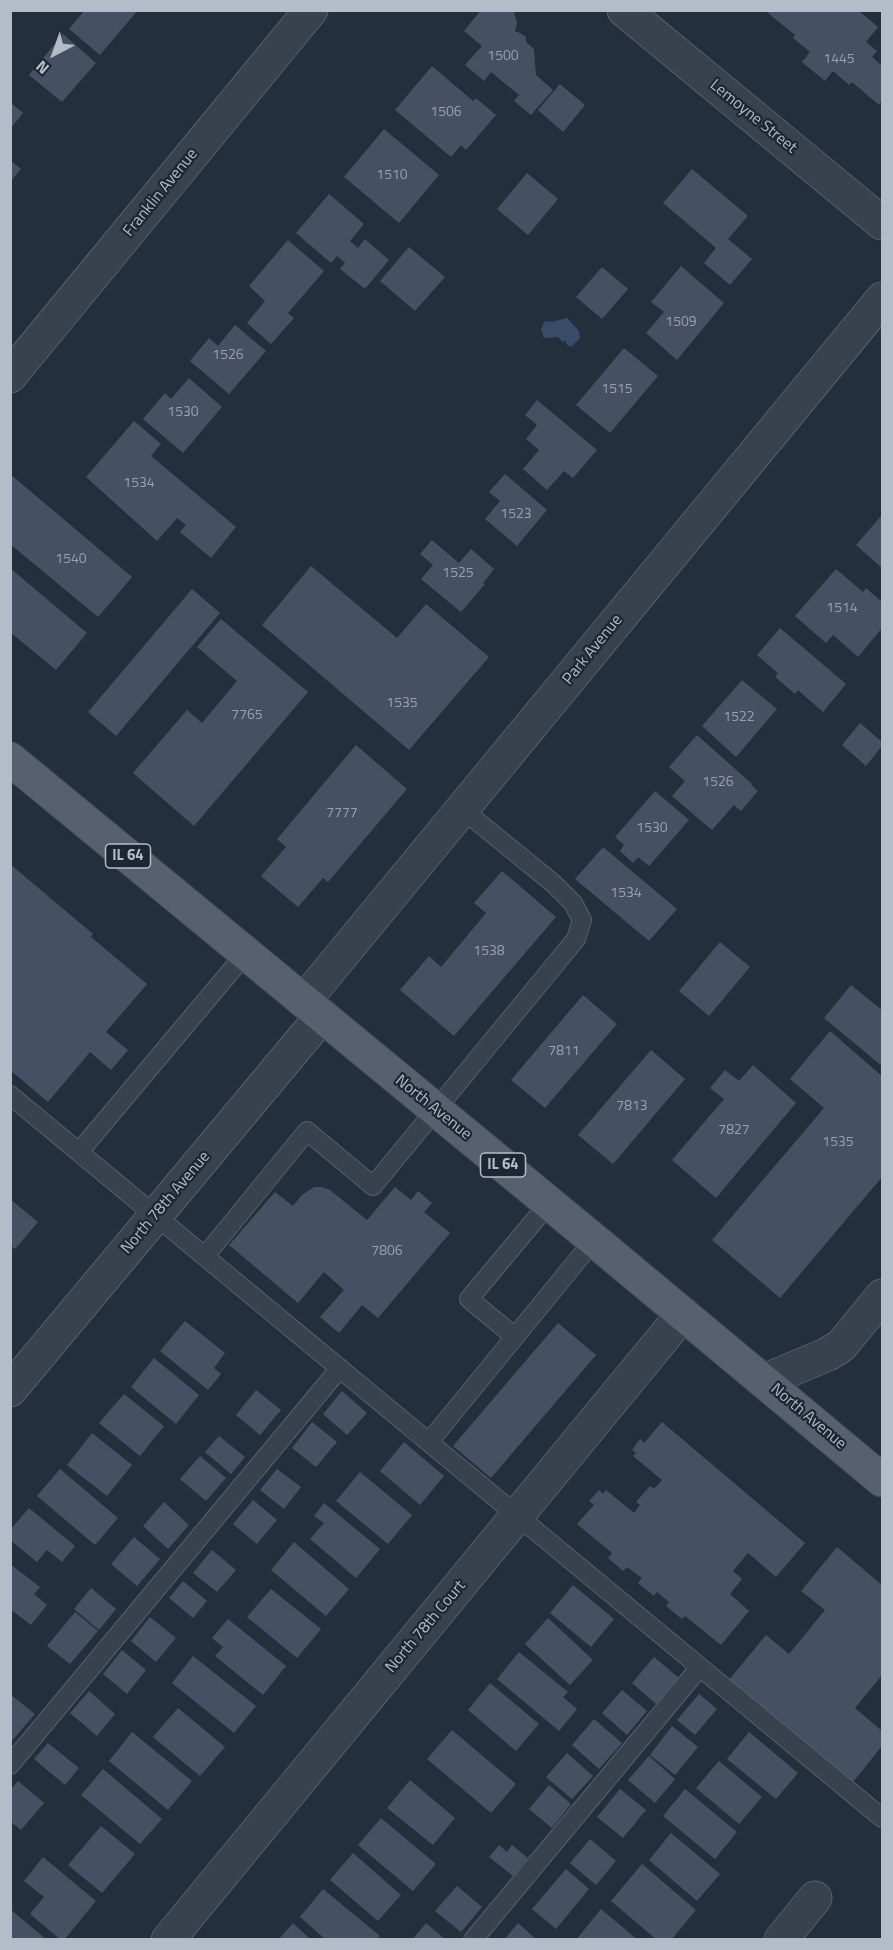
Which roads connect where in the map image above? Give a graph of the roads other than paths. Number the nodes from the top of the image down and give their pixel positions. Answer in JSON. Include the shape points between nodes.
{"nodes":[{"id":1,"x":311,"y":10,"type":"edge"},
{"id":2,"x":624,"y":10,"type":"edge"},
{"id":3,"x":882,"y":223,"type":"edge"},
{"id":4,"x":882,"y":299,"type":"edge"},
{"id":5,"x":10,"y":376,"type":"edge"},
{"id":6,"x":10,"y":759,"type":"edge"},
{"id":7,"x":462,"y":809,"type":"junction"},
{"id":8,"x":246,"y":953,"type":"junction"},
{"id":9,"x":313,"y":1009,"type":"junction"},
{"id":10,"x":10,"y":1095,"type":"edge"},
{"id":11,"x":436,"y":1110,"type":"junction"},
{"id":12,"x":80,"y":1152,"type":"junction"},
{"id":13,"x":549,"y":1203,"type":"junction"},
{"id":14,"x":156,"y":1216,"type":"junction"},
{"id":15,"x":594,"y":1240,"type":"junction"},
{"id":16,"x":205,"y":1256,"type":"junction"},
{"id":17,"x":882,"y":1296,"type":"edge"},
{"id":18,"x":684,"y":1314,"type":"junction"},
{"id":19,"x":515,"y":1337,"type":"junction"},
{"id":20,"x":340,"y":1368,"type":"junction"},
{"id":21,"x":764,"y":1381,"type":"junction"},
{"id":22,"x":10,"y":1390,"type":"edge"},
{"id":23,"x":429,"y":1442,"type":"junction"},
{"id":24,"x":882,"y":1480,"type":"edge"},
{"id":25,"x":518,"y":1516,"type":"junction"},
{"id":26,"x":700,"y":1667,"type":"junction"},
{"id":27,"x":10,"y":1765,"type":"edge"},
{"id":28,"x":882,"y":1818,"type":"edge"},
{"id":29,"x":816,"y":1898,"type":"dead end"},
{"id":30,"x":168,"y":1940,"type":"edge"},
{"id":31,"x":473,"y":1940,"type":"edge"},
{"id":32,"x":781,"y":1940,"type":"edge"}],
"edges":[{"from":1,"to":5,"type":"street","name":"Franklin Avenue"},
{"from":2,"to":3,"type":"street","name":"Lemoyne Street"},
{"from":4,"to":7,"type":"street","name":"Park Avenue"},
{"from":6,"to":8,"type":"main road","name":"North Avenue","number":"IL 64"},
{"from":7,"to":9,"type":"street","name":"Park Avenue"},
{"from":7,"to":11,"type":"lane","via":[[554,884],[573,903],[582,920],[576,939]]},
{"from":8,"to":9,"type":"main road","name":"North Avenue","number":"IL 64"},
{"from":8,"to":12,"type":"lane"},
{"from":9,"to":11,"type":"main road","name":"North Avenue","number":"IL 64"},
{"from":9,"to":14,"type":"street","name":"North 78th Avenue"},
{"from":10,"to":12,"type":"lane"},
{"from":11,"to":13,"type":"main road","name":"North Avenue","number":"IL 64"},
{"from":11,"to":16,"type":"lane","via":[[374,1186],[307,1131]]},
{"from":12,"to":14,"type":"lane"},
{"from":13,"to":15,"type":"main road","name":"North Avenue","number":"IL 64"},
{"from":13,"to":19,"type":"lane","via":[[469,1299]]},
{"from":14,"to":16,"type":"lane"},
{"from":14,"to":22,"type":"street","name":"North 78th Avenue"},
{"from":15,"to":18,"type":"main road","name":"North Avenue","number":"IL 64"},
{"from":15,"to":19,"type":"lane"},
{"from":16,"to":20,"type":"lane"},
{"from":17,"to":21,"type":"street","via":[[841,1346]]},
{"from":18,"to":21,"type":"main road","name":"North Avenue","number":"IL 64"},
{"from":18,"to":25,"type":"street","name":"North 78th Court"},
{"from":19,"to":23,"type":"lane"},
{"from":20,"to":23,"type":"lane"},
{"from":20,"to":27,"type":"lane"},
{"from":21,"to":24,"type":"main road","name":"North Avenue","number":"IL 64"},
{"from":23,"to":25,"type":"lane"},
{"from":25,"to":26,"type":"lane"},
{"from":25,"to":30,"type":"street","name":"North 78th Court"},
{"from":26,"to":28,"type":"lane"},
{"from":26,"to":31,"type":"lane"},
{"from":29,"to":32,"type":"street"}]}
